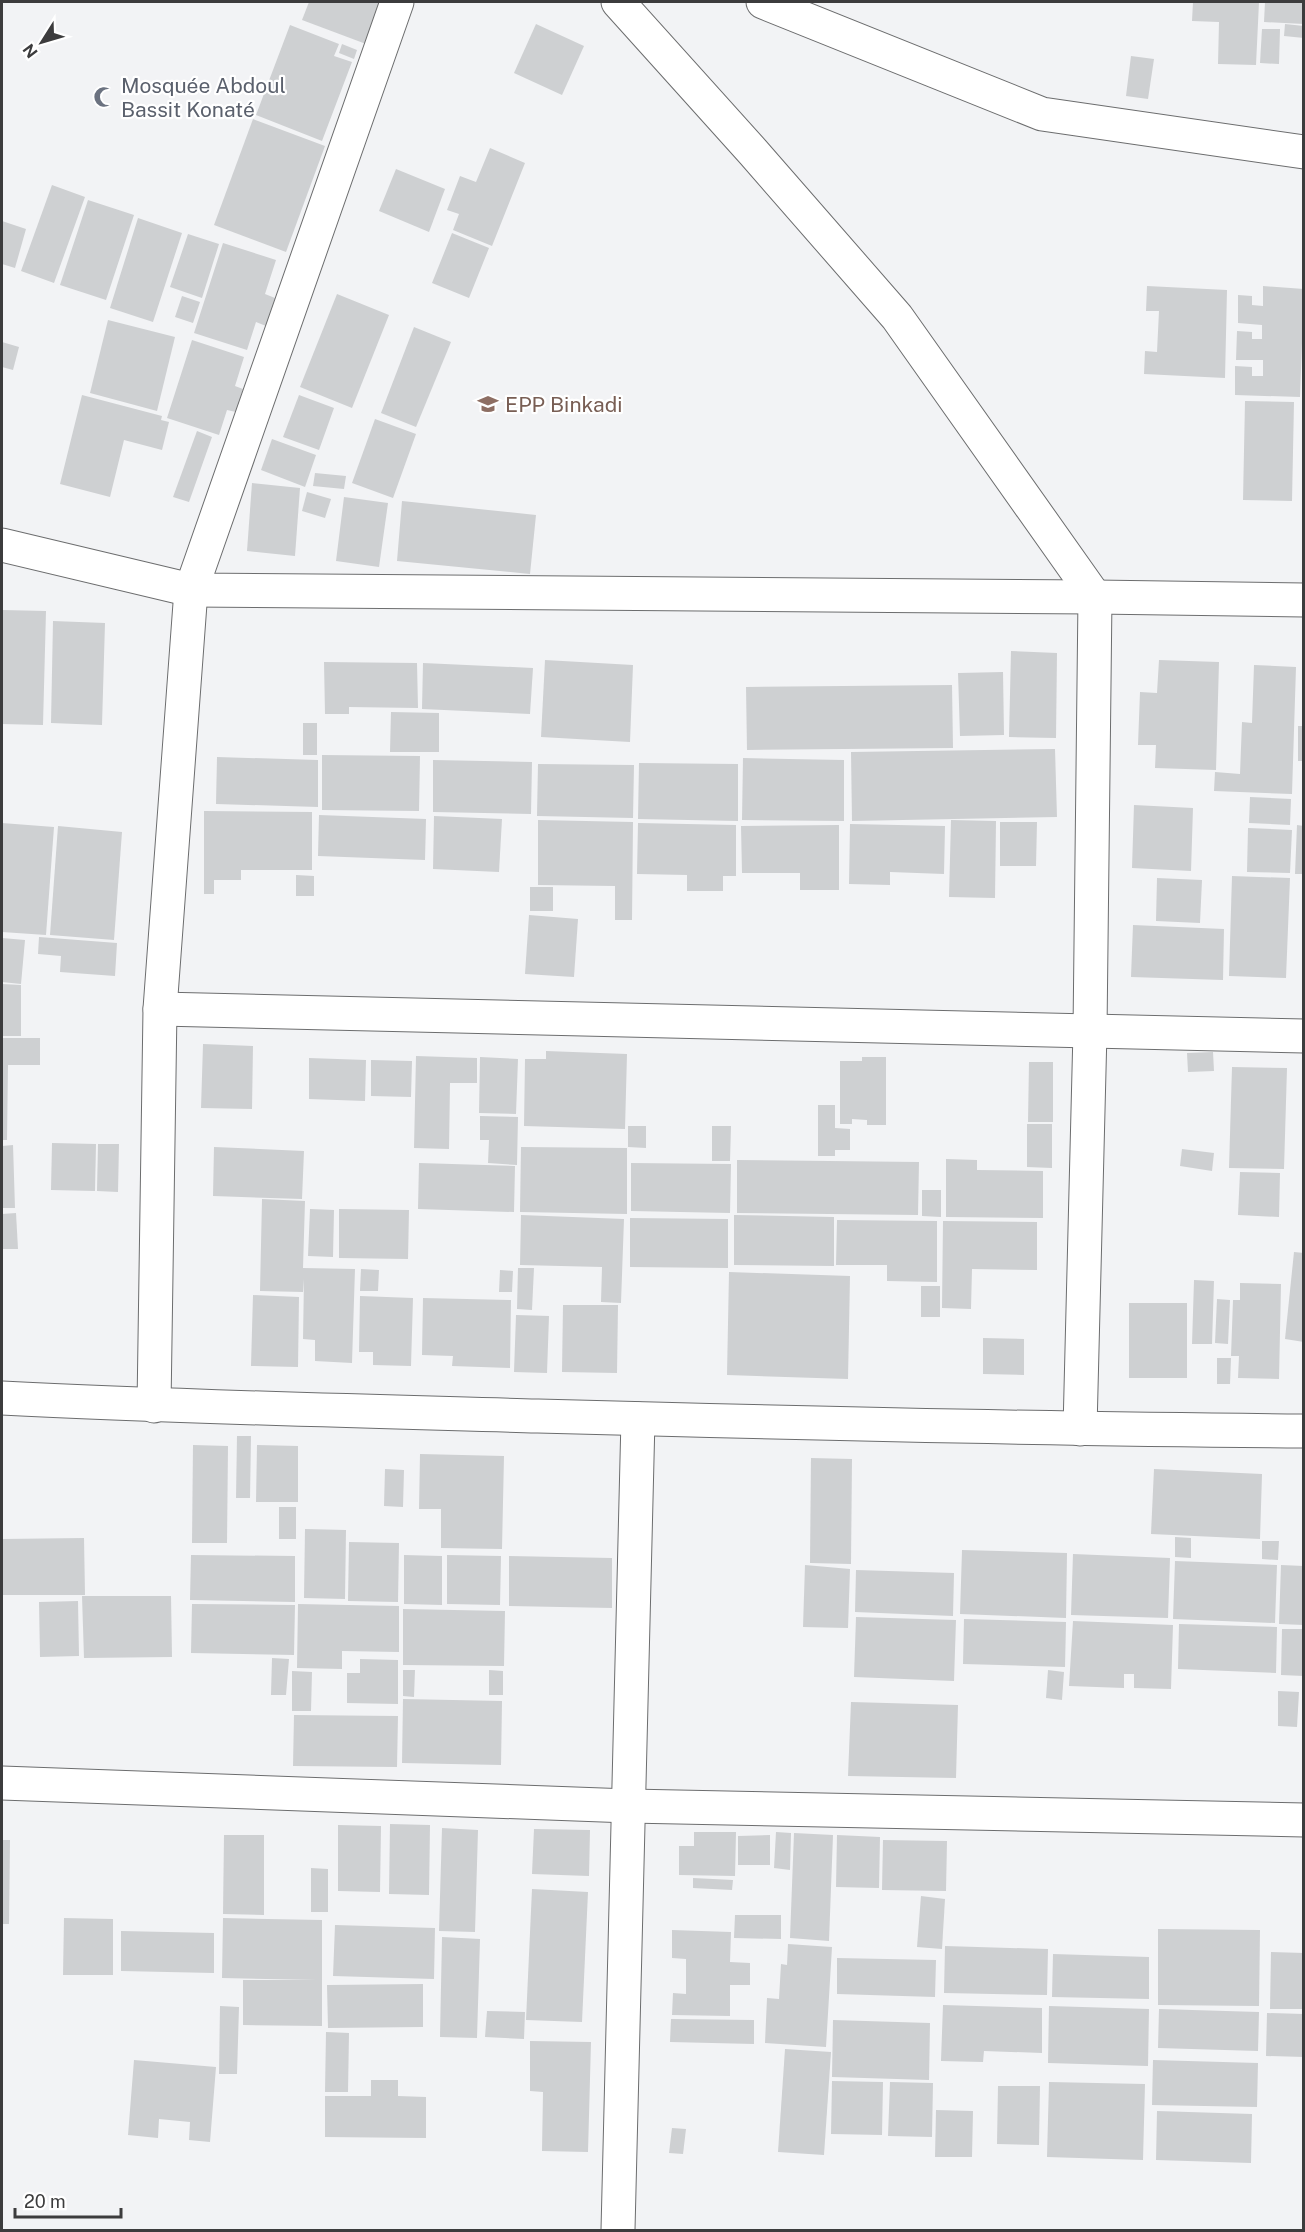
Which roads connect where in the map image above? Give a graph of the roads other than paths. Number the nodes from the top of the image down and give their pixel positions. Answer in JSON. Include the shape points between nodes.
{"nodes":[{"id":1,"x":397,"y":2,"type":"edge"},
{"id":2,"x":618,"y":2,"type":"edge"},
{"id":3,"x":764,"y":2,"type":"edge"},
{"id":4,"x":1304,"y":152,"type":"edge"},
{"id":5,"x":2,"y":545,"type":"edge"},
{"id":6,"x":191,"y":590,"type":"junction"},
{"id":7,"x":1095,"y":597,"type":"junction"},
{"id":8,"x":1304,"y":600,"type":"edge"},
{"id":9,"x":160,"y":1009,"type":"junction"},
{"id":10,"x":1090,"y":1031,"type":"junction"},
{"id":11,"x":1304,"y":1036,"type":"edge"},
{"id":12,"x":2,"y":1398,"type":"edge"},
{"id":13,"x":154,"y":1406,"type":"junction"},
{"id":14,"x":638,"y":1419,"type":"junction"},
{"id":15,"x":1080,"y":1429,"type":"junction"},
{"id":16,"x":1304,"y":1431,"type":"edge"},
{"id":17,"x":2,"y":1783,"type":"edge"},
{"id":18,"x":629,"y":1806,"type":"junction"},
{"id":19,"x":1304,"y":1820,"type":"edge"},
{"id":20,"x":618,"y":2230,"type":"edge"}],
"edges":[{"from":1,"to":6,"type":"street"},
{"from":2,"to":7,"type":"street","via":[[897,318]]},
{"from":3,"to":4,"type":"street","via":[[1042,114]]},
{"from":5,"to":6,"type":"street"},
{"from":6,"to":7,"type":"street"},
{"from":6,"to":9,"type":"street"},
{"from":7,"to":8,"type":"street"},
{"from":7,"to":10,"type":"street"},
{"from":9,"to":10,"type":"street"},
{"from":9,"to":13,"type":"street"},
{"from":10,"to":11,"type":"street"},
{"from":10,"to":15,"type":"street"},
{"from":12,"to":13,"type":"street"},
{"from":13,"to":14,"type":"street"},
{"from":14,"to":15,"type":"street"},
{"from":14,"to":18,"type":"street"},
{"from":15,"to":16,"type":"street"},
{"from":17,"to":18,"type":"street"},
{"from":18,"to":19,"type":"street"},
{"from":18,"to":20,"type":"street"}]}
